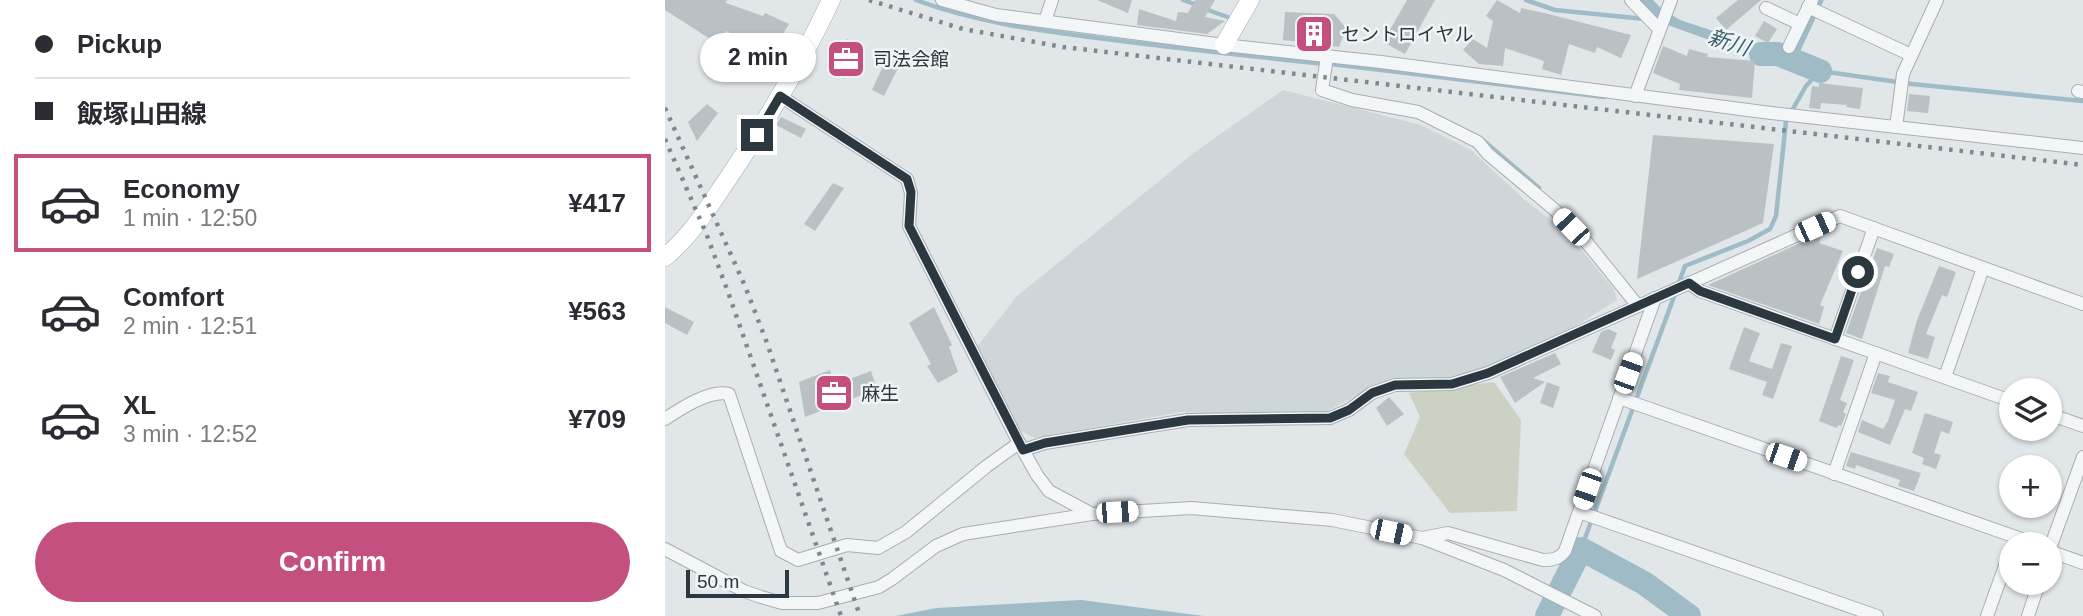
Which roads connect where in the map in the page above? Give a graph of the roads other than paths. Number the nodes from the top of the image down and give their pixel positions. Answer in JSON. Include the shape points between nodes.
{"nodes":[{"id":1,"x":831,"y":0,"type":"edge"},
{"id":2,"x":941,"y":0,"type":"edge"},
{"id":3,"x":982,"y":0,"type":"edge"},
{"id":4,"x":1052,"y":0,"type":"edge"},
{"id":5,"x":1250,"y":0,"type":"edge"},
{"id":6,"x":1631,"y":0,"type":"edge"},
{"id":7,"x":1937,"y":0,"type":"edge"},
{"id":8,"x":1813,"y":7,"type":"edge"},
{"id":9,"x":1766,"y":8,"type":"dead end"},
{"id":10,"x":1664,"y":12,"type":"edge"},
{"id":11,"x":996,"y":15,"type":"junction"},
{"id":12,"x":1045,"y":21,"type":"junction"},
{"id":13,"x":1800,"y":23,"type":"junction"},
{"id":14,"x":1224,"y":45,"type":"junction"},
{"id":15,"x":1789,"y":47,"type":"dead end"},
{"id":16,"x":1911,"y":55,"type":"junction"},
{"id":17,"x":1326,"y":62,"type":"junction"},
{"id":18,"x":780,"y":96,"type":"junction"},
{"id":19,"x":1635,"y":96,"type":"junction"},
{"id":20,"x":1896,"y":127,"type":"junction"},
{"id":21,"x":2083,"y":148,"type":"edge"},
{"id":22,"x":1874,"y":228,"type":"junction"},
{"id":23,"x":665,"y":257,"type":"edge"},
{"id":24,"x":1983,"y":268,"type":"junction"},
{"id":25,"x":1689,"y":283,"type":"junction"},
{"id":26,"x":1655,"y":298,"type":"junction"},
{"id":27,"x":2083,"y":304,"type":"edge"},
{"id":28,"x":1638,"y":306,"type":"junction"},
{"id":29,"x":1835,"y":339,"type":"junction"},
{"id":30,"x":1876,"y":353,"type":"junction"},
{"id":31,"x":1945,"y":377,"type":"junction"},
{"id":32,"x":1999,"y":397,"type":"edge"},
{"id":33,"x":1619,"y":398,"type":"junction"},
{"id":34,"x":665,"y":419,"type":"edge"},
{"id":35,"x":2062,"y":419,"type":"edge"},
{"id":36,"x":2083,"y":426,"type":"edge"},
{"id":37,"x":1021,"y":447,"type":"junction"},
{"id":38,"x":2083,"y":457,"type":"edge"},
{"id":39,"x":1834,"y":474,"type":"junction"},
{"id":40,"x":1579,"y":512,"type":"junction"},
{"id":41,"x":1092,"y":514,"type":"junction"},
{"id":42,"x":2056,"y":532,"type":"edge"},
{"id":43,"x":1422,"y":538,"type":"junction"},
{"id":44,"x":1999,"y":538,"type":"edge"},
{"id":45,"x":665,"y":549,"type":"edge"},
{"id":46,"x":2062,"y":555,"type":"edge"},
{"id":47,"x":2083,"y":563,"type":"edge"},
{"id":48,"x":1999,"y":582,"type":"edge"},
{"id":49,"x":2035,"y":595,"type":"edge"},
{"id":50,"x":1595,"y":616,"type":"edge"},
{"id":51,"x":1877,"y":616,"type":"edge"},
{"id":52,"x":1987,"y":616,"type":"edge"},
{"id":53,"x":2028,"y":616,"type":"edge"}],
"edges":[{"from":1,"to":18,"type":"main road"},
{"from":2,"to":11,"type":"street"},
{"from":3,"to":11,"type":"street"},
{"from":4,"to":12,"type":"street"},
{"from":5,"to":14,"type":"main road"},
{"from":6,"to":10,"type":"street"},
{"from":7,"to":16,"type":"street"},
{"from":8,"to":13,"type":"street"},
{"from":8,"to":16,"type":"street"},
{"from":9,"to":13,"type":"street"},
{"from":10,"to":19,"type":"street"},
{"from":11,"to":12,"type":"street"},
{"from":12,"to":14,"type":"street"},
{"from":13,"to":15,"type":"street"},
{"from":14,"to":17,"type":"street"},
{"from":16,"to":20,"type":"street","via":[[1903,74]]},
{"from":17,"to":19,"type":"street"},
{"from":17,"to":28,"type":"street","via":[[1322,90],[1418,112],[1478,142],[1555,210]]},
{"from":18,"to":23,"type":"main road","via":[[699,220]]},
{"from":18,"to":37,"type":"street","via":[[907,179],[909,226]]},
{"from":19,"to":20,"type":"street"},
{"from":20,"to":21,"type":"street"},
{"from":22,"to":24,"type":"street"},
{"from":22,"to":25,"type":"street","via":[[1840,216]]},
{"from":22,"to":29,"type":"street"},
{"from":24,"to":27,"type":"street"},
{"from":24,"to":31,"type":"street"},
{"from":25,"to":26,"type":"street"},
{"from":25,"to":29,"type":"street","via":[[1700,291]]},
{"from":26,"to":28,"type":"street"},
{"from":26,"to":33,"type":"street"},
{"from":28,"to":37,"type":"street","via":[[1488,373],[1452,384],[1395,385],[1330,418],[1188,420]]},
{"from":29,"to":30,"type":"street"},
{"from":30,"to":31,"type":"street"},
{"from":30,"to":39,"type":"street"},
{"from":31,"to":32,"type":"street"},
{"from":33,"to":39,"type":"street"},
{"from":33,"to":40,"type":"street"},
{"from":34,"to":37,"type":"street","via":[[691,403],[729,394],[781,551],[797,560],[847,545],[878,548],[906,532],[976,474]]},
{"from":35,"to":36,"type":"street"},
{"from":37,"to":41,"type":"street","via":[[1049,491]]},
{"from":38,"to":42,"type":"street"},
{"from":39,"to":44,"type":"street"},
{"from":40,"to":43,"type":"street","via":[[1565,551],[1553,560],[1448,533]]},
{"from":40,"to":51,"type":"street"},
{"from":41,"to":43,"type":"street","via":[[1191,508],[1332,520]]},
{"from":41,"to":45,"type":"street","via":[[963,534],[936,546],[879,587],[818,603],[782,603],[753,594]]},
{"from":43,"to":50,"type":"street","via":[[1504,570]]},
{"from":46,"to":47,"type":"street"},
{"from":48,"to":52,"type":"street"},
{"from":49,"to":53,"type":"street"}]}
